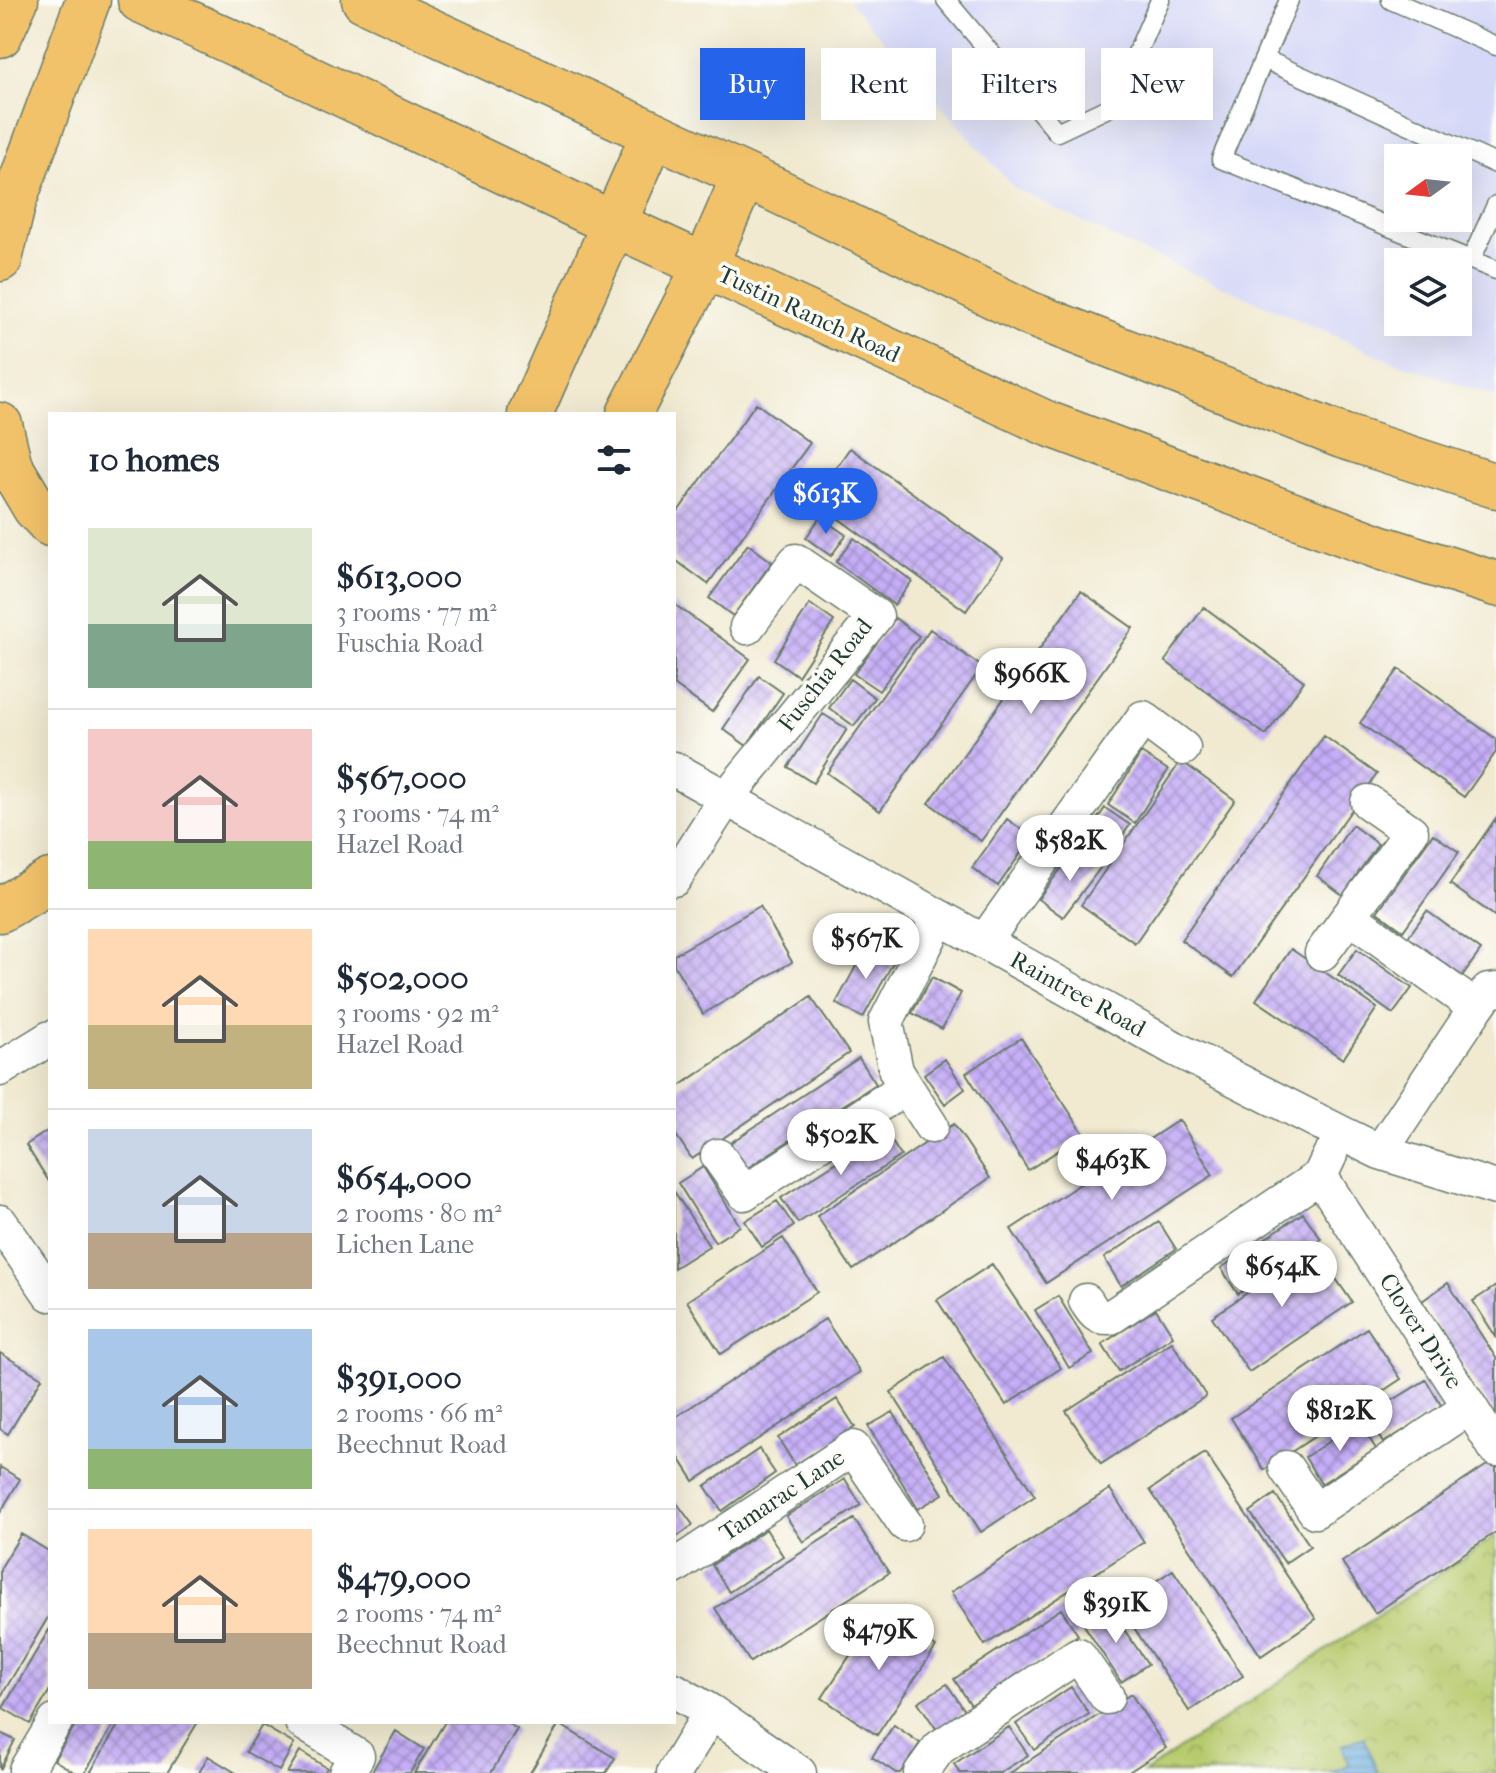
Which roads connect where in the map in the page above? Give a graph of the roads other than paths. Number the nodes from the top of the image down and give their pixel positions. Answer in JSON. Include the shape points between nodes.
{"nodes":[{"id":1,"x":16,"y":0,"type":"edge"},
{"id":2,"x":88,"y":0,"type":"edge"},
{"id":3,"x":140,"y":0,"type":"edge"},
{"id":4,"x":364,"y":0,"type":"edge"},
{"id":5,"x":946,"y":0,"type":"edge"},
{"id":6,"x":1160,"y":0,"type":"edge"},
{"id":7,"x":1289,"y":0,"type":"edge"},
{"id":8,"x":1391,"y":0,"type":"edge"},
{"id":9,"x":0,"y":35,"type":"edge"},
{"id":10,"x":1496,"y":46,"type":"edge"},
{"id":11,"x":1264,"y":59,"type":"junction"},
{"id":12,"x":653,"y":135,"type":"junction"},
{"id":13,"x":1496,"y":164,"type":"edge"},
{"id":14,"x":744,"y":176,"type":"junction"},
{"id":15,"x":1496,"y":205,"type":"edge"},
{"id":16,"x":614,"y":224,"type":"junction"},
{"id":17,"x":1441,"y":248,"type":"edge"},
{"id":18,"x":1472,"y":258,"type":"edge"},
{"id":19,"x":0,"y":259,"type":"edge"},
{"id":20,"x":1472,"y":260,"type":"edge"},
{"id":21,"x":705,"y":266,"type":"junction"},
{"id":22,"x":1496,"y":270,"type":"edge"},
{"id":23,"x":531,"y":412,"type":"edge"},
{"id":24,"x":630,"y":412,"type":"edge"},
{"id":25,"x":0,"y":425,"type":"edge"},
{"id":26,"x":1496,"y":486,"type":"edge"},
{"id":27,"x":48,"y":522,"type":"edge"},
{"id":28,"x":1496,"y":584,"type":"edge"},
{"id":29,"x":747,"y":627,"type":"dead end"},
{"id":30,"x":1183,"y":748,"type":"dead end"},
{"id":31,"x":676,"y":770,"type":"edge"},
{"id":32,"x":727,"y":797,"type":"junction"},
{"id":33,"x":1368,"y":802,"type":"dead end"},
{"id":34,"x":676,"y":876,"type":"edge"},
{"id":35,"x":48,"y":882,"type":"edge"},
{"id":36,"x":0,"y":910,"type":"edge"},
{"id":37,"x":1349,"y":916,"type":"junction"},
{"id":38,"x":939,"y":918,"type":"junction"},
{"id":39,"x":984,"y":942,"type":"junction"},
{"id":40,"x":1322,"y":953,"type":"dead end"},
{"id":41,"x":1486,"y":999,"type":"edge"},
{"id":42,"x":48,"y":1039,"type":"edge"},
{"id":43,"x":0,"y":1069,"type":"edge"},
{"id":44,"x":906,"y":1087,"type":"junction"},
{"id":45,"x":931,"y":1126,"type":"dead end"},
{"id":46,"x":1341,"y":1133,"type":"junction"},
{"id":47,"x":1380,"y":1152,"type":"junction"},
{"id":48,"x":718,"y":1156,"type":"dead end"},
{"id":49,"x":1320,"y":1176,"type":"junction"},
{"id":50,"x":1496,"y":1188,"type":"edge"},
{"id":51,"x":0,"y":1222,"type":"edge"},
{"id":52,"x":47,"y":1283,"type":"edge"},
{"id":53,"x":1086,"y":1301,"type":"dead end"},
{"id":54,"x":1470,"y":1407,"type":"junction"},
{"id":55,"x":1496,"y":1449,"type":"edge"},
{"id":56,"x":1286,"y":1468,"type":"dead end"},
{"id":57,"x":905,"y":1524,"type":"dead end"},
{"id":58,"x":676,"y":1566,"type":"edge"},
{"id":59,"x":676,"y":1691,"type":"edge"},
{"id":60,"x":1107,"y":1697,"type":"dead end"},
{"id":61,"x":711,"y":1712,"type":"junction"},
{"id":62,"x":54,"y":1724,"type":"edge"},
{"id":63,"x":305,"y":1724,"type":"edge"},
{"id":64,"x":29,"y":1771,"type":"edge"},
{"id":65,"x":346,"y":1773,"type":"edge"},
{"id":66,"x":674,"y":1773,"type":"edge"},
{"id":67,"x":799,"y":1773,"type":"edge"},
{"id":68,"x":921,"y":1773,"type":"edge"}],
"edges":[{"from":1,"to":9,"type":"main road"},
{"from":2,"to":19,"type":"main road","via":[[14,201]]},
{"from":3,"to":16,"type":"main road","name":"Tustin Ranch Road"},
{"from":4,"to":12,"type":"main road"},
{"from":5,"to":6,"type":"lane","via":[[1057,132],[1114,105]]},
{"from":7,"to":11,"type":"lane"},
{"from":8,"to":10,"type":"lane"},
{"from":11,"to":13,"type":"lane"},
{"from":11,"to":17,"type":"lane","via":[[1221,159]]},
{"from":12,"to":14,"type":"main road"},
{"from":12,"to":16,"type":"main road"},
{"from":14,"to":21,"type":"main road"},
{"from":14,"to":26,"type":"main road","via":[[1030,314],[1342,436]]},
{"from":15,"to":18,"type":"lane"},
{"from":16,"to":21,"type":"main road","name":"Tustin Ranch Road"},
{"from":16,"to":23,"type":"main road"},
{"from":20,"to":22,"type":"lane"},
{"from":21,"to":24,"type":"main road"},
{"from":21,"to":28,"type":"main road","name":"Tustin Ranch Road","via":[[1046,423],[1382,548]]},
{"from":25,"to":27,"type":"main road","via":[[10,466]]},
{"from":29,"to":32,"type":"street","name":"Fuschia Road","via":[[796,561],[876,616]]},
{"from":30,"to":39,"type":"street","via":[[1143,718]]},
{"from":31,"to":32,"type":"street","name":"Raintree Road"},
{"from":32,"to":34,"type":"street"},
{"from":32,"to":38,"type":"street","name":"Raintree Road"},
{"from":33,"to":37,"type":"street","via":[[1411,832]]},
{"from":35,"to":36,"type":"main road"},
{"from":37,"to":40,"type":"street"},
{"from":37,"to":41,"type":"street"},
{"from":38,"to":39,"type":"street","name":"Raintree Road"},
{"from":38,"to":44,"type":"street","via":[[886,1022],[896,1071]]},
{"from":39,"to":46,"type":"street","name":"Raintree Road"},
{"from":41,"to":47,"type":"street"},
{"from":42,"to":43,"type":"street"},
{"from":44,"to":45,"type":"street"},
{"from":44,"to":48,"type":"street","via":[[744,1193]]},
{"from":46,"to":47,"type":"street","name":"Raintree Road"},
{"from":46,"to":49,"type":"street"},
{"from":47,"to":50,"type":"street","name":"Raintree Road"},
{"from":49,"to":53,"type":"street","via":[[1111,1317],[1095,1314]]},
{"from":49,"to":54,"type":"street","name":"Clover Drive"},
{"from":51,"to":52,"type":"street"},
{"from":54,"to":55,"type":"street"},
{"from":54,"to":56,"type":"street","name":"Clover Drive","via":[[1315,1511]]},
{"from":57,"to":58,"type":"street","name":"Tamarac Lane","via":[[853,1448]]},
{"from":59,"to":61,"type":"street"},
{"from":60,"to":68,"type":"street","via":[[1078,1655],[939,1748]]},
{"from":61,"to":66,"type":"street"},
{"from":61,"to":67,"type":"street"},
{"from":62,"to":64,"type":"street"},
{"from":63,"to":65,"type":"street","via":[[357,1756]]}]}
